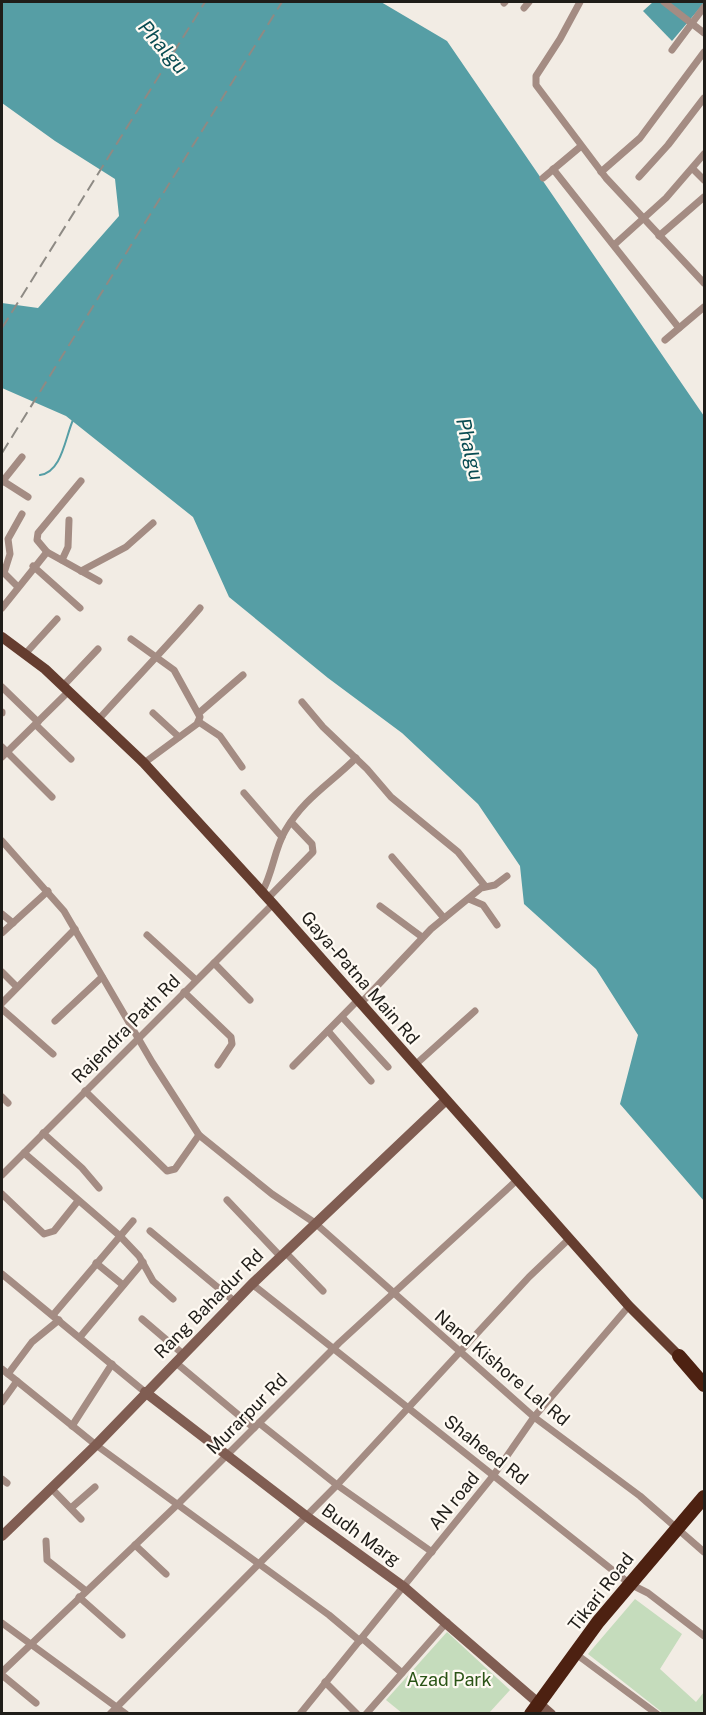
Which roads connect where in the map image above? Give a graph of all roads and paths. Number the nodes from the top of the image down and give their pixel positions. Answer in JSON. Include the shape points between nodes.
{"nodes":[{"id":1,"x":580,"y":2,"type":"edge"},
{"id":2,"x":664,"y":2,"type":"edge"},
{"id":3,"x":705,"y":7,"type":"edge"},
{"id":4,"x":692,"y":24,"type":"junction"},
{"id":5,"x":705,"y":33,"type":"edge"},
{"id":6,"x":672,"y":50,"type":"dead end"},
{"id":7,"x":705,"y":52,"type":"edge"},
{"id":8,"x":705,"y":98,"type":"edge"},
{"id":9,"x":580,"y":147,"type":"junction"},
{"id":10,"x":705,"y":154,"type":"edge"},
{"id":11,"x":553,"y":169,"type":"junction"},
{"id":12,"x":693,"y":169,"type":"junction"},
{"id":13,"x":601,"y":172,"type":"junction"},
{"id":14,"x":639,"y":177,"type":"dead end"},
{"id":15,"x":543,"y":178,"type":"dead end"},
{"id":16,"x":705,"y":180,"type":"edge"},
{"id":17,"x":705,"y":196,"type":"edge"},
{"id":18,"x":643,"y":219,"type":"junction"},
{"id":19,"x":659,"y":236,"type":"junction"},
{"id":20,"x":614,"y":245,"type":"junction"},
{"id":21,"x":705,"y":283,"type":"edge"},
{"id":22,"x":705,"y":308,"type":"edge"},
{"id":23,"x":680,"y":328,"type":"junction"},
{"id":24,"x":665,"y":340,"type":"dead end"},
{"id":25,"x":22,"y":457,"type":"dead end"},
{"id":26,"x":81,"y":481,"type":"dead end"},
{"id":27,"x":2,"y":482,"type":"edge"},
{"id":28,"x":28,"y":497,"type":"dead end"},
{"id":29,"x":22,"y":514,"type":"dead end"},
{"id":30,"x":69,"y":520,"type":"dead end"},
{"id":31,"x":153,"y":523,"type":"dead end"},
{"id":32,"x":47,"y":552,"type":"junction"},
{"id":33,"x":62,"y":560,"type":"junction"},
{"id":34,"x":33,"y":566,"type":"junction"},
{"id":35,"x":81,"y":571,"type":"junction"},
{"id":36,"x":99,"y":581,"type":"dead end"},
{"id":37,"x":17,"y":586,"type":"junction"},
{"id":38,"x":2,"y":608,"type":"edge"},
{"id":39,"x":80,"y":608,"type":"dead end"},
{"id":40,"x":200,"y":608,"type":"dead end"},
{"id":41,"x":57,"y":619,"type":"dead end"},
{"id":42,"x":2,"y":637,"type":"edge"},
{"id":43,"x":131,"y":639,"type":"dead end"},
{"id":44,"x":98,"y":650,"type":"dead end"},
{"id":45,"x":26,"y":652,"type":"junction"},
{"id":46,"x":159,"y":657,"type":"junction"},
{"id":47,"x":243,"y":675,"type":"dead end"},
{"id":48,"x":2,"y":687,"type":"edge"},
{"id":49,"x":65,"y":689,"type":"junction"},
{"id":50,"x":302,"y":702,"type":"dead end"},
{"id":51,"x":153,"y":713,"type":"dead end"},
{"id":52,"x":199,"y":713,"type":"junction"},
{"id":53,"x":98,"y":720,"type":"junction"},
{"id":54,"x":199,"y":722,"type":"junction"},
{"id":55,"x":37,"y":723,"type":"junction"},
{"id":56,"x":179,"y":737,"type":"junction"},
{"id":57,"x":3,"y":752,"type":"edge"},
{"id":58,"x":356,"y":758,"type":"junction"},
{"id":59,"x":71,"y":759,"type":"dead end"},
{"id":60,"x":144,"y":763,"type":"junction"},
{"id":61,"x":242,"y":767,"type":"dead end"},
{"id":62,"x":244,"y":793,"type":"dead end"},
{"id":63,"x":52,"y":797,"type":"dead end"},
{"id":64,"x":291,"y":822,"type":"junction"},
{"id":65,"x":282,"y":837,"type":"junction"},
{"id":66,"x":2,"y":841,"type":"edge"},
{"id":67,"x":392,"y":857,"type":"dead end"},
{"id":68,"x":507,"y":876,"type":"dead end"},
{"id":69,"x":485,"y":886,"type":"junction"},
{"id":70,"x":48,"y":891,"type":"junction"},
{"id":71,"x":268,"y":898,"type":"junction"},
{"id":72,"x":469,"y":899,"type":"junction"},
{"id":73,"x":380,"y":906,"type":"dead end"},
{"id":74,"x":2,"y":914,"type":"edge"},
{"id":75,"x":444,"y":918,"type":"junction"},
{"id":76,"x":13,"y":923,"type":"junction"},
{"id":77,"x":497,"y":925,"type":"dead end"},
{"id":78,"x":75,"y":929,"type":"junction"},
{"id":79,"x":2,"y":933,"type":"edge"},
{"id":80,"x":147,"y":935,"type":"dead end"},
{"id":81,"x":422,"y":937,"type":"junction"},
{"id":82,"x":214,"y":963,"type":"junction"},
{"id":83,"x":2,"y":972,"type":"edge"},
{"id":84,"x":102,"y":977,"type":"junction"},
{"id":85,"x":196,"y":980,"type":"junction"},
{"id":86,"x":16,"y":986,"type":"junction"},
{"id":87,"x":184,"y":992,"type":"junction"},
{"id":88,"x":250,"y":1000,"type":"dead end"},
{"id":89,"x":360,"y":1001,"type":"junction"},
{"id":90,"x":2,"y":1004,"type":"edge"},
{"id":91,"x":2,"y":1009,"type":"edge"},
{"id":92,"x":475,"y":1011,"type":"dead end"},
{"id":93,"x":342,"y":1017,"type":"junction"},
{"id":94,"x":55,"y":1021,"type":"dead end"},
{"id":95,"x":328,"y":1031,"type":"junction"},
{"id":96,"x":137,"y":1038,"type":"junction"},
{"id":97,"x":53,"y":1054,"type":"dead end"},
{"id":98,"x":218,"y":1065,"type":"dead end"},
{"id":99,"x":415,"y":1065,"type":"junction"},
{"id":100,"x":293,"y":1066,"type":"dead end"},
{"id":101,"x":388,"y":1067,"type":"dead end"},
{"id":102,"x":371,"y":1081,"type":"dead end"},
{"id":103,"x":85,"y":1091,"type":"junction"},
{"id":104,"x":445,"y":1101,"type":"junction"},
{"id":105,"x":43,"y":1133,"type":"junction"},
{"id":106,"x":199,"y":1135,"type":"junction"},
{"id":107,"x":24,"y":1153,"type":"junction"},
{"id":108,"x":2,"y":1175,"type":"edge"},
{"id":109,"x":517,"y":1180,"type":"junction"},
{"id":110,"x":99,"y":1188,"type":"dead end"},
{"id":111,"x":2,"y":1194,"type":"edge"},
{"id":112,"x":227,"y":1200,"type":"dead end"},
{"id":113,"x":78,"y":1201,"type":"junction"},
{"id":114,"x":133,"y":1221,"type":"dead end"},
{"id":115,"x":315,"y":1223,"type":"junction"},
{"id":116,"x":150,"y":1231,"type":"dead end"},
{"id":117,"x":120,"y":1236,"type":"junction"},
{"id":118,"x":570,"y":1238,"type":"junction"},
{"id":119,"x":282,"y":1254,"type":"junction"},
{"id":120,"x":142,"y":1262,"type":"junction"},
{"id":121,"x":96,"y":1263,"type":"junction"},
{"id":122,"x":2,"y":1274,"type":"edge"},
{"id":123,"x":252,"y":1284,"type":"junction"},
{"id":124,"x":123,"y":1285,"type":"junction"},
{"id":125,"x":323,"y":1291,"type":"dead end"},
{"id":126,"x":394,"y":1294,"type":"junction"},
{"id":127,"x":172,"y":1299,"type":"dead end"},
{"id":128,"x":234,"y":1301,"type":"junction"},
{"id":129,"x":629,"y":1306,"type":"junction"},
{"id":130,"x":56,"y":1317,"type":"junction"},
{"id":131,"x":142,"y":1319,"type":"dead end"},
{"id":132,"x":80,"y":1337,"type":"junction"},
{"id":133,"x":333,"y":1349,"type":"junction"},
{"id":134,"x":461,"y":1353,"type":"junction"},
{"id":135,"x":183,"y":1354,"type":"junction"},
{"id":136,"x":679,"y":1356,"type":"junction"},
{"id":137,"x":175,"y":1362,"type":"junction"},
{"id":138,"x":112,"y":1364,"type":"junction"},
{"id":139,"x":5,"y":1371,"type":"edge"},
{"id":140,"x":705,"y":1374,"type":"edge"},
{"id":141,"x":17,"y":1381,"type":"junction"},
{"id":142,"x":705,"y":1385,"type":"edge"},
{"id":143,"x":145,"y":1392,"type":"junction"},
{"id":144,"x":2,"y":1402,"type":"edge"},
{"id":145,"x":409,"y":1409,"type":"junction"},
{"id":146,"x":534,"y":1417,"type":"junction"},
{"id":147,"x":257,"y":1425,"type":"junction"},
{"id":148,"x":72,"y":1426,"type":"junction"},
{"id":149,"x":96,"y":1445,"type":"junction"},
{"id":150,"x":228,"y":1455,"type":"junction"},
{"id":151,"x":493,"y":1476,"type":"junction"},
{"id":152,"x":337,"y":1485,"type":"junction"},
{"id":153,"x":95,"y":1487,"type":"dead end"},
{"id":154,"x":51,"y":1488,"type":"junction"},
{"id":155,"x":705,"y":1497,"type":"edge"},
{"id":156,"x":177,"y":1504,"type":"junction"},
{"id":157,"x":71,"y":1509,"type":"junction"},
{"id":158,"x":306,"y":1516,"type":"junction"},
{"id":159,"x":81,"y":1519,"type":"dead end"},
{"id":160,"x":677,"y":1527,"type":"junction"},
{"id":161,"x":2,"y":1536,"type":"edge"},
{"id":162,"x":46,"y":1541,"type":"dead end"},
{"id":163,"x":135,"y":1545,"type":"junction"},
{"id":164,"x":432,"y":1552,"type":"junction"},
{"id":165,"x":705,"y":1552,"type":"edge"},
{"id":166,"x":258,"y":1563,"type":"junction"},
{"id":167,"x":166,"y":1574,"type":"dead end"},
{"id":168,"x":630,"y":1584,"type":"junction"},
{"id":169,"x":404,"y":1587,"type":"junction"},
{"id":170,"x":86,"y":1591,"type":"junction"},
{"id":171,"x":79,"y":1597,"type":"junction"},
{"id":172,"x":447,"y":1622,"type":"junction"},
{"id":173,"x":2,"y":1623,"type":"edge"},
{"id":174,"x":122,"y":1635,"type":"dead end"},
{"id":175,"x":705,"y":1636,"type":"edge"},
{"id":176,"x":361,"y":1639,"type":"junction"},
{"id":177,"x":30,"y":1644,"type":"junction"},
{"id":178,"x":576,"y":1654,"type":"junction"},
{"id":179,"x":2,"y":1673,"type":"edge"},
{"id":180,"x":402,"y":1673,"type":"junction"},
{"id":181,"x":325,"y":1682,"type":"junction"},
{"id":182,"x":36,"y":1703,"type":"dead end"},
{"id":183,"x":535,"y":1709,"type":"edge"},
{"id":184,"x":113,"y":1711,"type":"edge"},
{"id":185,"x":126,"y":1713,"type":"edge"},
{"id":186,"x":300,"y":1713,"type":"edge"},
{"id":187,"x":357,"y":1713,"type":"edge"},
{"id":188,"x":366,"y":1713,"type":"edge"},
{"id":189,"x":551,"y":1713,"type":"edge"},
{"id":190,"x":657,"y":1713,"type":"edge"}],
"edges":[{"from":1,"to":9,"type":"street","via":[[535,81]]},
{"from":2,"to":4,"type":"street"},
{"from":3,"to":4,"type":"street"},
{"from":4,"to":5,"type":"street"},
{"from":4,"to":6,"type":"street"},
{"from":7,"to":13,"type":"street","via":[[640,138]]},
{"from":8,"to":14,"type":"street"},
{"from":9,"to":11,"type":"street"},
{"from":9,"to":13,"type":"street"},
{"from":10,"to":12,"type":"street"},
{"from":11,"to":15,"type":"street"},
{"from":11,"to":20,"type":"street"},
{"from":12,"to":16,"type":"street"},
{"from":12,"to":18,"type":"street"},
{"from":13,"to":18,"type":"street"},
{"from":17,"to":19,"type":"street"},
{"from":18,"to":19,"type":"street"},
{"from":18,"to":20,"type":"street"},
{"from":19,"to":21,"type":"street"},
{"from":20,"to":23,"type":"street"},
{"from":22,"to":23,"type":"street"},
{"from":23,"to":24,"type":"street"},
{"from":25,"to":27,"type":"street"},
{"from":26,"to":32,"type":"street","via":[[38,534],[37,540]]},
{"from":27,"to":28,"type":"street"},
{"from":29,"to":37,"type":"street","via":[[8,540],[10,554],[4,570],[6,578]]},
{"from":30,"to":33,"type":"street","via":[[68,547]]},
{"from":31,"to":35,"type":"street","via":[[126,547]]},
{"from":32,"to":33,"type":"street"},
{"from":32,"to":34,"type":"street"},
{"from":33,"to":35,"type":"street"},
{"from":34,"to":37,"type":"street"},
{"from":34,"to":39,"type":"street"},
{"from":35,"to":36,"type":"street"},
{"from":37,"to":38,"type":"street"},
{"from":40,"to":46,"type":"street"},
{"from":41,"to":45,"type":"street"},
{"from":42,"to":45,"type":"main road","name":"Gaya-Patna Main Rd"},
{"from":43,"to":46,"type":"street"},
{"from":44,"to":49,"type":"street"},
{"from":45,"to":49,"type":"main road","name":"Gaya-Patna Main Rd"},
{"from":46,"to":52,"type":"street","via":[[177,674]]},
{"from":46,"to":53,"type":"street"},
{"from":47,"to":52,"type":"street"},
{"from":48,"to":55,"type":"street"},
{"from":49,"to":53,"type":"main road","name":"Gaya-Patna Main Rd"},
{"from":49,"to":55,"type":"street"},
{"from":50,"to":58,"type":"street"},
{"from":51,"to":56,"type":"street"},
{"from":52,"to":54,"type":"street"},
{"from":53,"to":60,"type":"main road","name":"Gaya-Patna Main Rd"},
{"from":54,"to":56,"type":"street"},
{"from":54,"to":61,"type":"street","via":[[218,734]]},
{"from":55,"to":57,"type":"street"},
{"from":55,"to":59,"type":"street"},
{"from":56,"to":60,"type":"street"},
{"from":57,"to":63,"type":"street"},
{"from":58,"to":64,"type":"street","via":[[308,798]]},
{"from":58,"to":69,"type":"street","via":[[400,805],[458,852]]},
{"from":60,"to":71,"type":"main road","name":"Gaya-Patna Main Rd"},
{"from":62,"to":65,"type":"street"},
{"from":64,"to":65,"type":"street"},
{"from":64,"to":71,"type":"street","name":"Rajendra Path Rd","via":[[312,844],[313,852]]},
{"from":65,"to":71,"type":"street"},
{"from":66,"to":70,"type":"street","name":"Nand Kishore Lal Rd"},
{"from":67,"to":75,"type":"street"},
{"from":68,"to":69,"type":"street","via":[[495,885]]},
{"from":69,"to":72,"type":"street"},
{"from":70,"to":76,"type":"street"},
{"from":70,"to":78,"type":"street","name":"Nand Kishore Lal Rd"},
{"from":71,"to":82,"type":"street","name":"Rajendra Path Rd"},
{"from":71,"to":89,"type":"main road","name":"Gaya-Patna Main Rd"},
{"from":72,"to":75,"type":"street"},
{"from":72,"to":77,"type":"street","via":[[483,905]]},
{"from":73,"to":81,"type":"street"},
{"from":74,"to":76,"type":"street"},
{"from":75,"to":81,"type":"street"},
{"from":76,"to":79,"type":"street"},
{"from":78,"to":84,"type":"street","name":"Nand Kishore Lal Rd"},
{"from":78,"to":86,"type":"street"},
{"from":80,"to":85,"type":"street"},
{"from":81,"to":89,"type":"street"},
{"from":82,"to":85,"type":"street","name":"Rajendra Path Rd"},
{"from":82,"to":88,"type":"street"},
{"from":83,"to":86,"type":"street"},
{"from":84,"to":94,"type":"street"},
{"from":84,"to":96,"type":"street","name":"Nand Kishore Lal Rd"},
{"from":85,"to":87,"type":"street","name":"Rajendra Path Rd"},
{"from":86,"to":90,"type":"street"},
{"from":87,"to":96,"type":"street","name":"Rajendra Path Rd"},
{"from":87,"to":98,"type":"street","via":[[231,1037],[232,1044]]},
{"from":89,"to":93,"type":"street"},
{"from":89,"to":99,"type":"main road","name":"Gaya-Patna Main Rd"},
{"from":91,"to":97,"type":"street"},
{"from":92,"to":99,"type":"street"},
{"from":93,"to":95,"type":"street"},
{"from":93,"to":101,"type":"street"},
{"from":95,"to":100,"type":"street"},
{"from":95,"to":102,"type":"street"},
{"from":96,"to":103,"type":"street","name":"Rajendra Path Rd"},
{"from":96,"to":106,"type":"street","name":"Nand Kishore Lal Rd"},
{"from":99,"to":104,"type":"main road","name":"Gaya-Patna Main Rd"},
{"from":103,"to":105,"type":"street","name":"Rajendra Path Rd"},
{"from":103,"to":106,"type":"street","via":[[167,1171],[175,1169]]},
{"from":104,"to":109,"type":"main road","name":"Gaya-Patna Main Rd"},
{"from":104,"to":115,"type":"street","name":"Rang Bahadur Rd"},
{"from":105,"to":107,"type":"street","name":"Rajendra Path Rd"},
{"from":105,"to":110,"type":"street"},
{"from":106,"to":115,"type":"street","name":"Nand Kishore Lal Rd"},
{"from":107,"to":108,"type":"street","name":"Rajendra Path Rd"},
{"from":107,"to":113,"type":"street"},
{"from":109,"to":118,"type":"main road","name":"Gaya-Patna Main Rd"},
{"from":109,"to":126,"type":"street","name":"Murarpur Rd"},
{"from":111,"to":113,"type":"street","via":[[44,1234],[54,1231]]},
{"from":112,"to":119,"type":"street"},
{"from":113,"to":117,"type":"street"},
{"from":114,"to":117,"type":"street"},
{"from":115,"to":119,"type":"street","name":"Rang Bahadur Rd"},
{"from":115,"to":126,"type":"street","name":"Nand Kishore Lal Rd"},
{"from":116,"to":128,"type":"street"},
{"from":117,"to":120,"type":"street"},
{"from":117,"to":121,"type":"street"},
{"from":118,"to":129,"type":"main road","name":"Gaya-Patna Main Rd"},
{"from":118,"to":134,"type":"street"},
{"from":119,"to":123,"type":"street","name":"Rang Bahadur Rd"},
{"from":119,"to":125,"type":"street"},
{"from":120,"to":124,"type":"street"},
{"from":120,"to":127,"type":"street","via":[[153,1281]]},
{"from":121,"to":124,"type":"street"},
{"from":121,"to":130,"type":"street"},
{"from":122,"to":130,"type":"street"},
{"from":123,"to":128,"type":"street","name":"Rang Bahadur Rd"},
{"from":123,"to":133,"type":"street","name":"Shaheed Rd"},
{"from":124,"to":132,"type":"street"},
{"from":126,"to":133,"type":"street","name":"Murarpur Rd"},
{"from":126,"to":134,"type":"street","name":"Nand Kishore Lal Rd"},
{"from":128,"to":135,"type":"street","name":"Rang Bahadur Rd"},
{"from":129,"to":136,"type":"main road","name":"Gaya-Patna Main Rd"},
{"from":129,"to":146,"type":"street","name":"AN road"},
{"from":130,"to":132,"type":"street"},
{"from":130,"to":139,"type":"street"},
{"from":131,"to":135,"type":"street"},
{"from":132,"to":138,"type":"street"},
{"from":133,"to":145,"type":"street","name":"Shaheed Rd"},
{"from":133,"to":147,"type":"street","name":"Murarpur Rd"},
{"from":134,"to":145,"type":"street"},
{"from":134,"to":146,"type":"street","name":"Nand Kishore Lal Rd"},
{"from":135,"to":137,"type":"street","name":"Rang Bahadur Rd"},
{"from":136,"to":140,"type":"highway"},
{"from":136,"to":142,"type":"highway"},
{"from":137,"to":143,"type":"street","name":"Rang Bahadur Rd"},
{"from":137,"to":147,"type":"street"},
{"from":138,"to":143,"type":"street"},
{"from":138,"to":148,"type":"street"},
{"from":139,"to":141,"type":"street"},
{"from":141,"to":144,"type":"street"},
{"from":141,"to":148,"type":"street"},
{"from":143,"to":149,"type":"street","name":"Rang Bahadur Rd"},
{"from":143,"to":150,"type":"street","name":"Budh Marg"},
{"from":145,"to":151,"type":"street","name":"Shaheed Rd"},
{"from":145,"to":152,"type":"street"},
{"from":146,"to":151,"type":"street","name":"AN road"},
{"from":146,"to":160,"type":"street","name":"Nand Kishore Lal Rd"},
{"from":147,"to":150,"type":"street","name":"Murarpur Rd"},
{"from":147,"to":152,"type":"street"},
{"from":148,"to":149,"type":"street"},
{"from":149,"to":154,"type":"street","name":"Rang Bahadur Rd"},
{"from":149,"to":156,"type":"street"},
{"from":150,"to":156,"type":"street","name":"Murarpur Rd"},
{"from":150,"to":158,"type":"street","name":"Budh Marg"},
{"from":151,"to":164,"type":"street","name":"AN road"},
{"from":151,"to":168,"type":"street","name":"Shaheed Rd"},
{"from":152,"to":158,"type":"street"},
{"from":152,"to":164,"type":"street"},
{"from":153,"to":157,"type":"street"},
{"from":154,"to":157,"type":"street"},
{"from":154,"to":161,"type":"street","name":"Rang Bahadur Rd"},
{"from":155,"to":160,"type":"highway","name":"Tikari Road"},
{"from":156,"to":163,"type":"street","name":"Murarpur Rd"},
{"from":156,"to":166,"type":"street"},
{"from":157,"to":159,"type":"street"},
{"from":158,"to":166,"type":"street"},
{"from":158,"to":169,"type":"street","name":"Budh Marg"},
{"from":160,"to":165,"type":"street","name":"Nand Kishore Lal Rd"},
{"from":160,"to":168,"type":"highway","name":"Tikari Road"},
{"from":162,"to":170,"type":"street","via":[[47,1560]]},
{"from":163,"to":167,"type":"street"},
{"from":163,"to":170,"type":"street","name":"Murarpur Rd"},
{"from":164,"to":169,"type":"street","name":"AN road"},
{"from":166,"to":176,"type":"street"},
{"from":166,"to":184,"type":"street"},
{"from":168,"to":175,"type":"street","name":"Shaheed Rd"},
{"from":168,"to":178,"type":"highway","name":"Tikari Road"},
{"from":169,"to":172,"type":"street","name":"Budh Marg"},
{"from":169,"to":176,"type":"street","name":"AN road"},
{"from":170,"to":171,"type":"street","name":"Murarpur Rd"},
{"from":171,"to":174,"type":"street"},
{"from":171,"to":177,"type":"street","name":"Murarpur Rd"},
{"from":172,"to":180,"type":"street"},
{"from":172,"to":183,"type":"street","name":"Budh Marg"},
{"from":173,"to":177,"type":"street"},
{"from":176,"to":180,"type":"street"},
{"from":176,"to":181,"type":"street","name":"AN road"},
{"from":177,"to":179,"type":"street","name":"Murarpur Rd"},
{"from":177,"to":184,"type":"street"},
{"from":178,"to":183,"type":"highway","name":"Tikari Road"},
{"from":178,"to":190,"type":"street"},
{"from":179,"to":182,"type":"street"},
{"from":180,"to":188,"type":"street"},
{"from":181,"to":186,"type":"street","name":"AN road"},
{"from":181,"to":187,"type":"street"},
{"from":183,"to":189,"type":"street","name":"Budh Marg"},
{"from":184,"to":185,"type":"street"}]}
